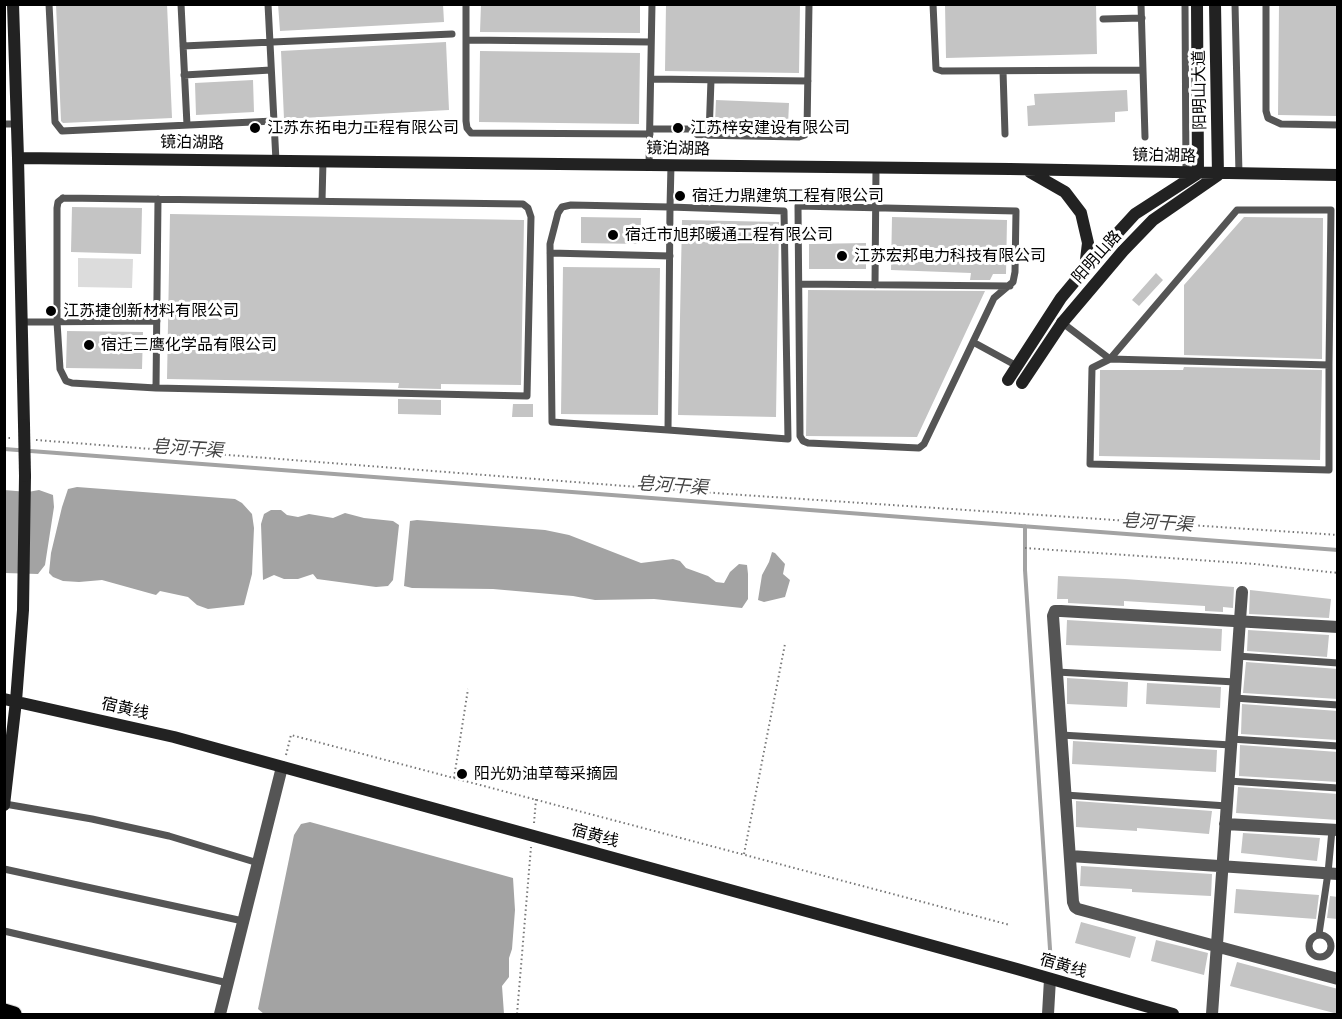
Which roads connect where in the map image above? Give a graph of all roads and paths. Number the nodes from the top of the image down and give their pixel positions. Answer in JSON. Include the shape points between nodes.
{"nodes":[{"id":1,"x":13,"y":4,"type":"edge"},
{"id":2,"x":49,"y":4,"type":"edge"},
{"id":3,"x":181,"y":4,"type":"edge"},
{"id":4,"x":267,"y":4,"type":"edge"},
{"id":5,"x":466,"y":4,"type":"edge"},
{"id":6,"x":652,"y":4,"type":"edge"},
{"id":7,"x":809,"y":4,"type":"edge"},
{"id":8,"x":933,"y":4,"type":"edge"},
{"id":9,"x":1141,"y":4,"type":"edge"},
{"id":10,"x":1185,"y":4,"type":"edge"},
{"id":11,"x":1197,"y":4,"type":"edge"},
{"id":12,"x":1215,"y":4,"type":"edge"},
{"id":13,"x":1235,"y":4,"type":"edge"},
{"id":14,"x":1266,"y":4,"type":"edge"},
{"id":15,"x":1142,"y":18,"type":"junction"},
{"id":16,"x":1103,"y":20,"type":"dead end"},
{"id":17,"x":452,"y":34,"type":"dead end"},
{"id":18,"x":466,"y":40,"type":"junction"},
{"id":19,"x":270,"y":42,"type":"junction"},
{"id":20,"x":651,"y":42,"type":"junction"},
{"id":21,"x":183,"y":46,"type":"junction"},
{"id":22,"x":271,"y":70,"type":"junction"},
{"id":23,"x":1143,"y":70,"type":"junction"},
{"id":24,"x":1003,"y":71,"type":"junction"},
{"id":25,"x":184,"y":75,"type":"junction"},
{"id":26,"x":651,"y":79,"type":"junction"},
{"id":27,"x":711,"y":80,"type":"junction"},
{"id":28,"x":808,"y":81,"type":"junction"},
{"id":29,"x":274,"y":121,"type":"junction"},
{"id":30,"x":11,"y":124,"type":"edge"},
{"id":31,"x":187,"y":125,"type":"junction"},
{"id":32,"x":452,"y":125,"type":"dead end"},
{"id":33,"x":1338,"y":125,"type":"edge"},
{"id":34,"x":274,"y":130,"type":"junction"},
{"id":35,"x":650,"y":131,"type":"junction"},
{"id":36,"x":1005,"y":134,"type":"dead end"},
{"id":37,"x":709,"y":135,"type":"junction"},
{"id":38,"x":1145,"y":137,"type":"dead end"},
{"id":39,"x":18,"y":158,"type":"junction"},
{"id":40,"x":276,"y":161,"type":"junction"},
{"id":41,"x":323,"y":161,"type":"junction"},
{"id":42,"x":649,"y":165,"type":"junction"},
{"id":43,"x":671,"y":165,"type":"junction"},
{"id":44,"x":876,"y":168,"type":"junction"},
{"id":45,"x":1026,"y":170,"type":"junction"},
{"id":46,"x":1192,"y":173,"type":"junction"},
{"id":47,"x":1239,"y":174,"type":"junction"},
{"id":48,"x":1218,"y":175,"type":"junction"},
{"id":49,"x":1338,"y":175,"type":"edge"},
{"id":50,"x":158,"y":199,"type":"junction"},
{"id":51,"x":322,"y":201,"type":"junction"},
{"id":52,"x":670,"y":207,"type":"junction"},
{"id":53,"x":875,"y":207,"type":"junction"},
{"id":54,"x":550,"y":252,"type":"junction"},
{"id":55,"x":670,"y":256,"type":"junction"},
{"id":56,"x":1084,"y":270,"type":"junction"},
{"id":57,"x":799,"y":284,"type":"junction"},
{"id":58,"x":874,"y":285,"type":"junction"},
{"id":59,"x":1010,"y":286,"type":"junction"},
{"id":60,"x":1050,"y":314,"type":"junction"},
{"id":61,"x":157,"y":321,"type":"junction"},
{"id":62,"x":22,"y":322,"type":"junction"},
{"id":63,"x":57,"y":322,"type":"junction"},
{"id":64,"x":1062,"y":322,"type":"junction"},
{"id":65,"x":973,"y":342,"type":"junction"},
{"id":66,"x":1110,"y":359,"type":"junction"},
{"id":67,"x":1329,"y":365,"type":"junction"},
{"id":68,"x":1017,"y":366,"type":"junction"},
{"id":69,"x":1008,"y":380,"type":"dead end"},
{"id":70,"x":1022,"y":383,"type":"dead end"},
{"id":71,"x":156,"y":388,"type":"junction"},
{"id":72,"x":668,"y":430,"type":"junction"},
{"id":73,"x":4,"y":438,"type":"edge"},
{"id":74,"x":16,"y":439,"type":"dead end"},
{"id":75,"x":28,"y":440,"type":"dead end"},
{"id":76,"x":1338,"y":535,"type":"edge"},
{"id":77,"x":1025,"y":548,"type":"dead end"},
{"id":78,"x":1338,"y":573,"type":"edge"},
{"id":79,"x":1242,"y":592,"type":"dead end"},
{"id":80,"x":1240,"y":621,"type":"junction"},
{"id":81,"x":1338,"y":627,"type":"edge"},
{"id":82,"x":785,"y":644,"type":"dead end"},
{"id":83,"x":1237,"y":656,"type":"junction"},
{"id":84,"x":1338,"y":663,"type":"edge"},
{"id":85,"x":1057,"y":672,"type":"junction"},
{"id":86,"x":1236,"y":682,"type":"junction"},
{"id":87,"x":468,"y":689,"type":"dead end"},
{"id":88,"x":1234,"y":698,"type":"junction"},
{"id":89,"x":10,"y":700,"type":"edge"},
{"id":90,"x":1338,"y":705,"type":"edge"},
{"id":91,"x":1061,"y":735,"type":"junction"},
{"id":92,"x":1231,"y":742,"type":"junction"},
{"id":93,"x":1338,"y":746,"type":"edge"},
{"id":94,"x":7,"y":765,"type":"edge"},
{"id":95,"x":282,"y":767,"type":"junction"},
{"id":96,"x":454,"y":778,"type":"junction"},
{"id":97,"x":1228,"y":781,"type":"junction"},
{"id":98,"x":1338,"y":788,"type":"edge"},
{"id":99,"x":1065,"y":795,"type":"junction"},
{"id":100,"x":536,"y":799,"type":"junction"},
{"id":101,"x":5,"y":804,"type":"edge"},
{"id":102,"x":1227,"y":806,"type":"junction"},
{"id":103,"x":1226,"y":824,"type":"junction"},
{"id":104,"x":1335,"y":830,"type":"edge"},
{"id":105,"x":533,"y":836,"type":"junction"},
{"id":106,"x":744,"y":854,"type":"junction"},
{"id":107,"x":1070,"y":856,"type":"junction"},
{"id":108,"x":258,"y":864,"type":"junction"},
{"id":109,"x":1222,"y":866,"type":"junction"},
{"id":110,"x":4,"y":868,"type":"edge"},
{"id":111,"x":1333,"y":873,"type":"edge"},
{"id":112,"x":243,"y":921,"type":"junction"},
{"id":113,"x":1010,"y":925,"type":"dead end"},
{"id":114,"x":4,"y":931,"type":"edge"},
{"id":115,"x":1319,"y":934,"type":"junction"},
{"id":116,"x":1217,"y":947,"type":"junction"},
{"id":117,"x":1318,"y":957,"type":"junction"},
{"id":118,"x":1316,"y":974,"type":"junction"},
{"id":119,"x":1050,"y":979,"type":"junction"},
{"id":120,"x":1338,"y":979,"type":"edge"},
{"id":121,"x":228,"y":983,"type":"junction"},
{"id":122,"x":4,"y":1011,"type":"edge"},
{"id":123,"x":14,"y":1014,"type":"edge"},
{"id":124,"x":220,"y":1014,"type":"edge"},
{"id":125,"x":517,"y":1014,"type":"edge"},
{"id":126,"x":1048,"y":1014,"type":"edge"},
{"id":127,"x":1173,"y":1014,"type":"edge"},
{"id":128,"x":1212,"y":1014,"type":"edge"}],
"edges":[{"from":1,"to":30,"type":"street"},
{"from":2,"to":31,"type":"lane","via":[[57,127],[69,131]]},
{"from":3,"to":21,"type":"lane"},
{"from":4,"to":19,"type":"lane"},
{"from":5,"to":18,"type":"lane"},
{"from":6,"to":20,"type":"lane"},
{"from":7,"to":28,"type":"lane"},
{"from":8,"to":24,"type":"lane","via":[[936,69]]},
{"from":9,"to":15,"type":"lane"},
{"from":10,"to":46,"type":"lane"},
{"from":11,"to":46,"type":"street","name":"阳明山大道"},
{"from":12,"to":48,"type":"street","name":"阳明山大道"},
{"from":13,"to":47,"type":"lane"},
{"from":14,"to":33,"type":"lane","via":[[1268,118],[1281,124]]},
{"from":15,"to":16,"type":"lane"},
{"from":15,"to":23,"type":"lane"},
{"from":17,"to":19,"type":"lane"},
{"from":18,"to":20,"type":"lane"},
{"from":18,"to":35,"type":"lane","via":[[466,121],[471,133]]},
{"from":19,"to":21,"type":"lane"},
{"from":19,"to":22,"type":"lane"},
{"from":20,"to":26,"type":"lane"},
{"from":21,"to":25,"type":"lane"},
{"from":22,"to":25,"type":"lane"},
{"from":22,"to":29,"type":"lane"},
{"from":23,"to":24,"type":"lane"},
{"from":23,"to":38,"type":"lane"},
{"from":24,"to":36,"type":"lane"},
{"from":25,"to":31,"type":"lane"},
{"from":26,"to":27,"type":"lane"},
{"from":26,"to":35,"type":"lane"},
{"from":27,"to":28,"type":"lane"},
{"from":27,"to":37,"type":"lane"},
{"from":28,"to":37,"type":"lane","via":[[805,135]]},
{"from":29,"to":31,"type":"lane"},
{"from":29,"to":34,"type":"lane"},
{"from":30,"to":39,"type":"street"},
{"from":32,"to":34,"type":"lane"},
{"from":34,"to":40,"type":"lane"},
{"from":35,"to":37,"type":"lane","via":[[689,129],[698,135]]},
{"from":35,"to":42,"type":"lane"},
{"from":39,"to":40,"type":"street","name":"镜泊湖路"},
{"from":39,"to":62,"type":"street"},
{"from":40,"to":41,"type":"street","name":"镜泊湖路"},
{"from":41,"to":42,"type":"street","name":"镜泊湖路"},
{"from":41,"to":51,"type":"lane"},
{"from":42,"to":43,"type":"street","name":"镜泊湖路"},
{"from":43,"to":44,"type":"street","name":"镜泊湖路"},
{"from":43,"to":52,"type":"lane"},
{"from":44,"to":45,"type":"street","name":"镜泊湖路"},
{"from":44,"to":53,"type":"lane"},
{"from":45,"to":46,"type":"street","name":"镜泊湖路"},
{"from":45,"to":56,"type":"street","via":[[1065,192],[1081,213],[1088,243]]},
{"from":46,"to":48,"type":"street","name":"镜泊湖路"},
{"from":46,"to":56,"type":"street","name":"阳明山路","via":[[1135,214]]},
{"from":47,"to":48,"type":"street","name":"镜泊湖路"},
{"from":47,"to":49,"type":"street","name":"镜泊湖路"},
{"from":48,"to":64,"type":"street","name":"阳明山路","via":[[1153,220]]},
{"from":50,"to":51,"type":"lane"},
{"from":50,"to":61,"type":"lane"},
{"from":50,"to":63,"type":"lane","via":[[63,198],[58,202]]},
{"from":51,"to":71,"type":"lane","via":[[522,204],[528,208],[531,217],[527,396]]},
{"from":52,"to":54,"type":"lane","via":[[562,207],[555,221]]},
{"from":52,"to":55,"type":"lane"},
{"from":52,"to":72,"type":"lane","via":[[784,211],[788,439]]},
{"from":53,"to":57,"type":"lane","via":[[798,206]]},
{"from":53,"to":58,"type":"lane"},
{"from":53,"to":59,"type":"lane","via":[[1016,211],[1015,272]]},
{"from":54,"to":55,"type":"lane"},
{"from":54,"to":72,"type":"lane","via":[[552,422]]},
{"from":55,"to":72,"type":"lane"},
{"from":56,"to":60,"type":"street","name":"阳明山路"},
{"from":57,"to":58,"type":"lane"},
{"from":57,"to":65,"type":"lane","via":[[800,436],[808,443],[919,448]]},
{"from":58,"to":59,"type":"lane"},
{"from":59,"to":65,"type":"lane","via":[[994,298]]},
{"from":60,"to":64,"type":"lane"},
{"from":60,"to":68,"type":"street","name":"阳明山路"},
{"from":61,"to":63,"type":"lane"},
{"from":61,"to":71,"type":"lane"},
{"from":62,"to":63,"type":"lane"},
{"from":62,"to":89,"type":"street","bridge":true,"via":[[23,610]]},
{"from":63,"to":71,"type":"lane","via":[[60,369],[66,381]]},
{"from":64,"to":66,"type":"lane"},
{"from":64,"to":70,"type":"street","name":"阳明山路"},
{"from":65,"to":68,"type":"lane"},
{"from":66,"to":67,"type":"lane"},
{"from":66,"to":67,"type":"lane","via":[[1237,210],[1331,210]]},
{"from":66,"to":67,"type":"lane","via":[[1092,368],[1090,464],[1329,470]]},
{"from":68,"to":69,"type":"street","name":"阳明山路"},
{"from":73,"to":74,"type":"path"},
{"from":75,"to":76,"type":"path","via":[[728,494]]},
{"from":77,"to":78,"type":"path"},
{"from":79,"to":80,"type":"street"},
{"from":80,"to":81,"type":"street"},
{"from":80,"to":83,"type":"street"},
{"from":80,"to":85,"type":"street","via":[[1055,611]]},
{"from":82,"to":106,"type":"path"},
{"from":83,"to":84,"type":"lane"},
{"from":83,"to":86,"type":"street"},
{"from":85,"to":86,"type":"lane"},
{"from":85,"to":91,"type":"street"},
{"from":86,"to":88,"type":"street"},
{"from":87,"to":96,"type":"path"},
{"from":88,"to":90,"type":"lane"},
{"from":88,"to":92,"type":"street"},
{"from":89,"to":94,"type":"street"},
{"from":89,"to":95,"type":"street","name":"宿黄线","via":[[174,737]]},
{"from":91,"to":92,"type":"lane"},
{"from":91,"to":99,"type":"street"},
{"from":92,"to":93,"type":"lane"},
{"from":92,"to":97,"type":"street"},
{"from":94,"to":101,"type":"street"},
{"from":95,"to":96,"type":"path","via":[[291,735]]},
{"from":95,"to":105,"type":"street","name":"宿黄线"},
{"from":95,"to":108,"type":"street"},
{"from":96,"to":100,"type":"path"},
{"from":97,"to":98,"type":"lane"},
{"from":97,"to":102,"type":"street"},
{"from":99,"to":102,"type":"lane"},
{"from":99,"to":107,"type":"street"},
{"from":100,"to":105,"type":"path"},
{"from":100,"to":106,"type":"path"},
{"from":101,"to":108,"type":"lane","via":[[169,836]]},
{"from":102,"to":103,"type":"street"},
{"from":103,"to":104,"type":"street"},
{"from":103,"to":109,"type":"street"},
{"from":104,"to":111,"type":"lane"},
{"from":105,"to":119,"type":"street","name":"宿黄线"},
{"from":105,"to":125,"type":"path"},
{"from":106,"to":113,"type":"path"},
{"from":107,"to":109,"type":"street"},
{"from":107,"to":116,"type":"street","via":[[1073,902],[1078,909]]},
{"from":108,"to":112,"type":"street"},
{"from":109,"to":111,"type":"street"},
{"from":109,"to":116,"type":"street"},
{"from":110,"to":112,"type":"lane"},
{"from":111,"to":115,"type":"lane"},
{"from":112,"to":121,"type":"street"},
{"from":114,"to":121,"type":"lane"},
{"from":115,"to":117,"type":"lane","via":[[1309,943]]},
{"from":115,"to":117,"type":"lane","via":[[1326,936],[1331,946],[1328,953]]},
{"from":116,"to":118,"type":"street"},
{"from":116,"to":128,"type":"street"},
{"from":117,"to":118,"type":"lane"},
{"from":118,"to":120,"type":"street"},
{"from":119,"to":126,"type":"street"},
{"from":119,"to":127,"type":"street","name":"宿黄线"},
{"from":121,"to":124,"type":"street"},
{"from":122,"to":123,"type":"main road"}]}
